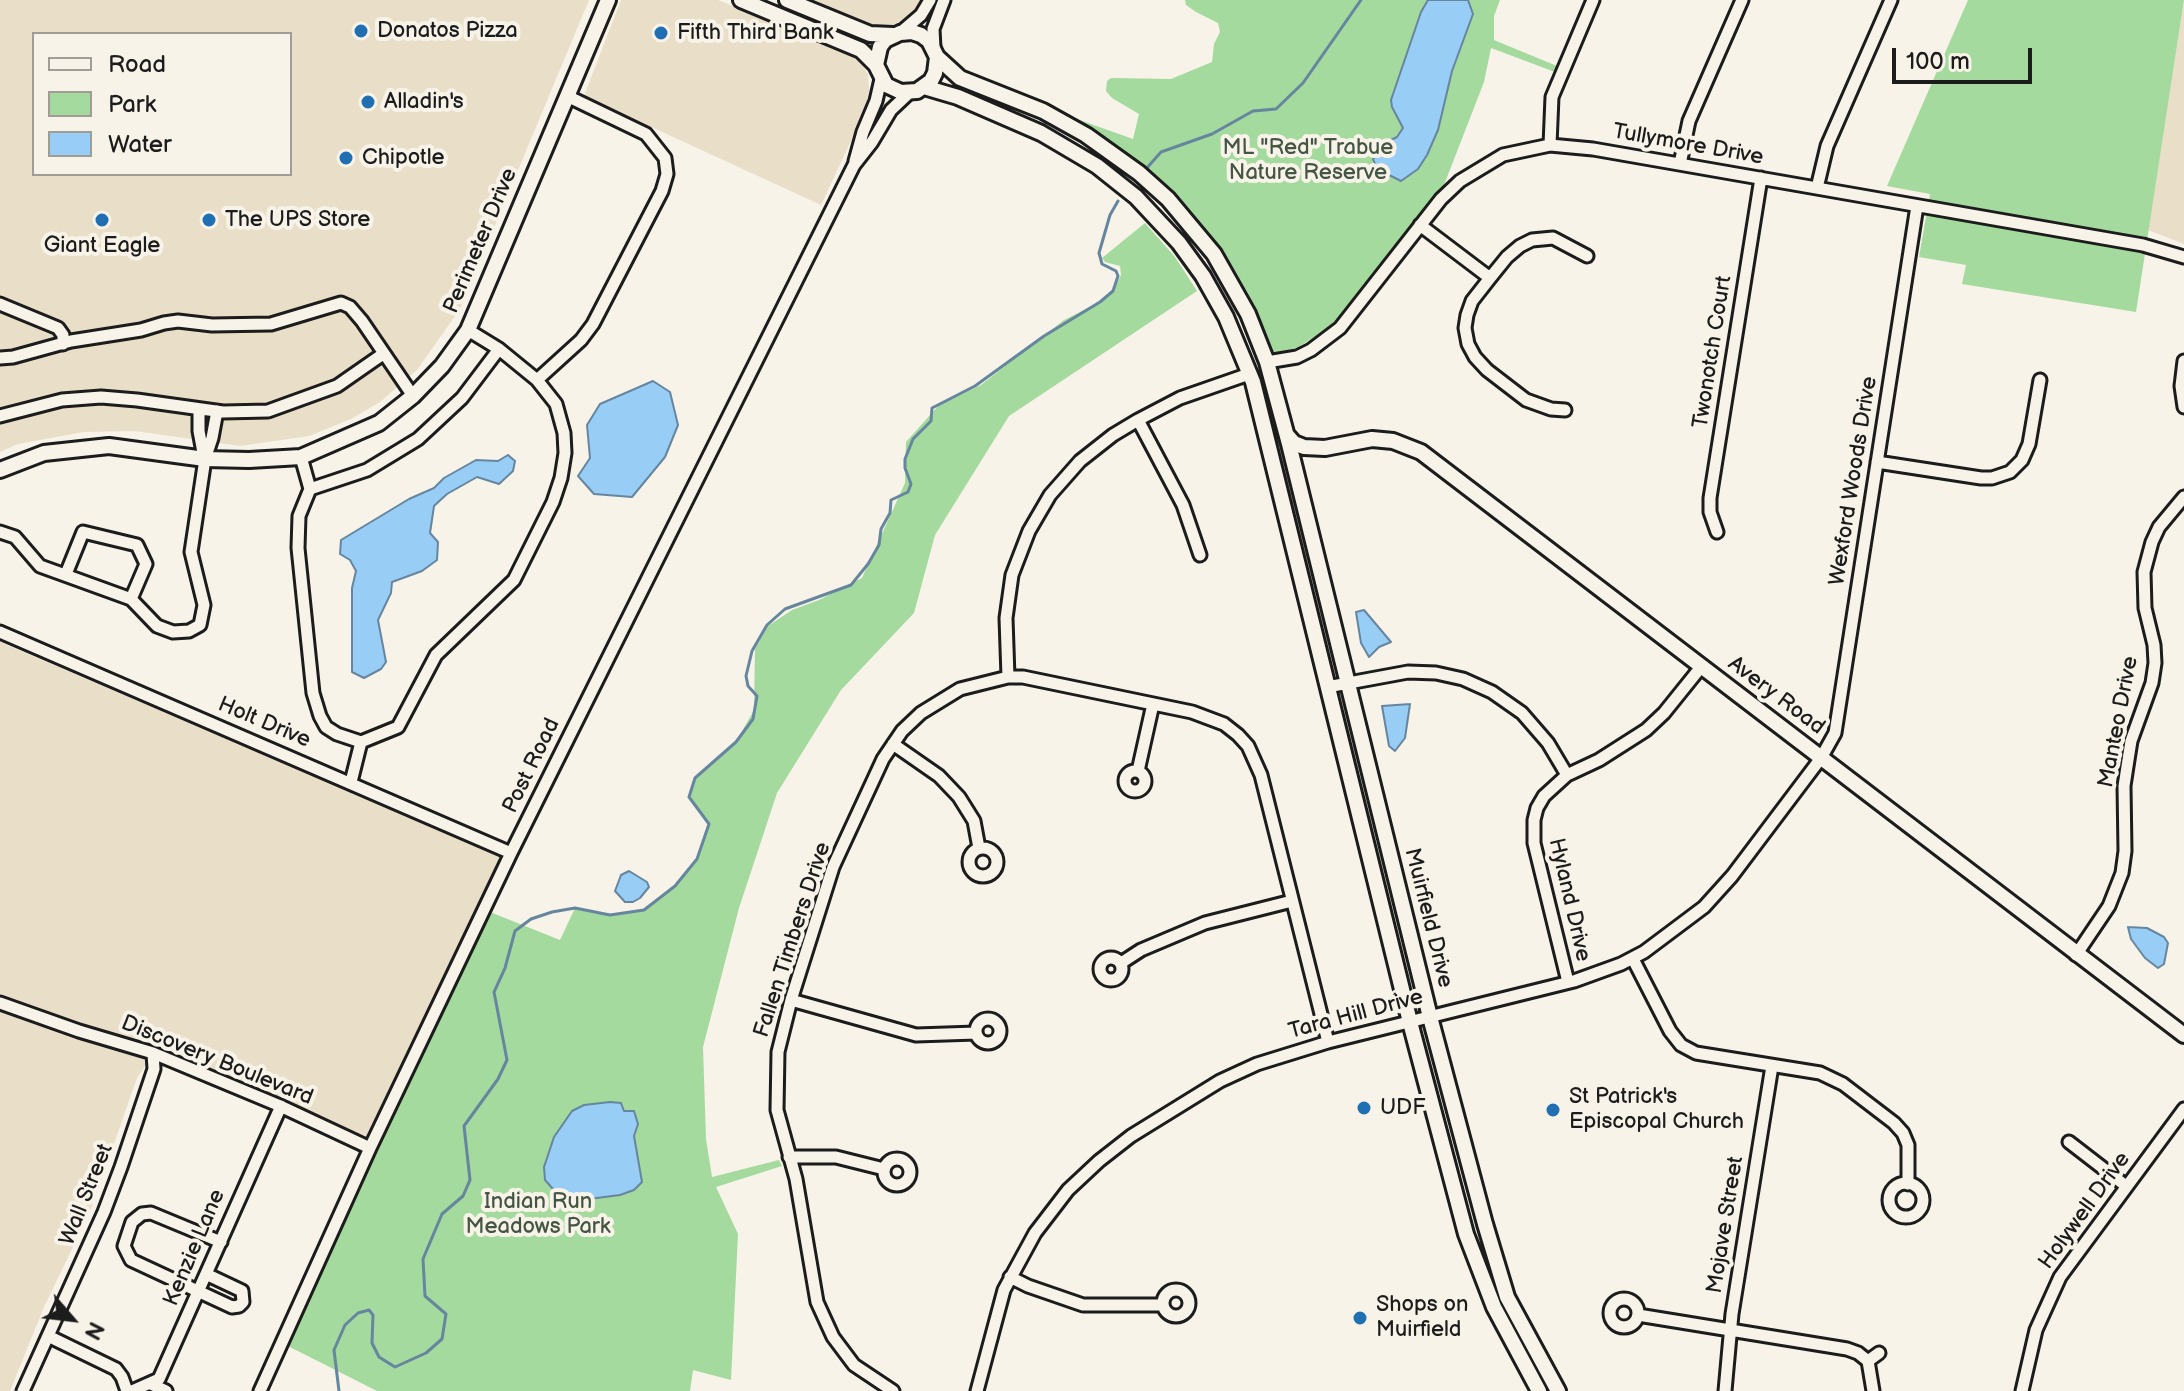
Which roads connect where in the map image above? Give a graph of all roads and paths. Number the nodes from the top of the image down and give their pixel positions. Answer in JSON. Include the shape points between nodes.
{"nodes":[{"id":1,"x":608,"y":0,"type":"edge"},
{"id":2,"x":741,"y":0,"type":"edge"},
{"id":3,"x":787,"y":0,"type":"edge"},
{"id":4,"x":930,"y":0,"type":"edge"},
{"id":5,"x":944,"y":0,"type":"edge"},
{"id":6,"x":1593,"y":0,"type":"edge"},
{"id":7,"x":1742,"y":0,"type":"edge"},
{"id":8,"x":1891,"y":0,"type":"edge"},
{"id":9,"x":896,"y":34,"type":"junction"},
{"id":10,"x":935,"y":53,"type":"junction"},
{"id":11,"x":878,"y":72,"type":"junction"},
{"id":12,"x":924,"y":87,"type":"junction"},
{"id":13,"x":909,"y":93,"type":"junction"},
{"id":14,"x":567,"y":96,"type":"junction"},
{"id":15,"x":1550,"y":145,"type":"junction"},
{"id":16,"x":1680,"y":164,"type":"junction"},
{"id":17,"x":854,"y":165,"type":"junction"},
{"id":18,"x":1761,"y":178,"type":"junction"},
{"id":19,"x":1817,"y":188,"type":"junction"},
{"id":20,"x":1136,"y":197,"type":"junction"},
{"id":21,"x":1917,"y":206,"type":"junction"},
{"id":22,"x":1420,"y":225,"type":"junction"},
{"id":23,"x":1587,"y":256,"type":"dead end"},
{"id":24,"x":2184,"y":257,"type":"edge"},
{"id":25,"x":1205,"y":266,"type":"junction"},
{"id":26,"x":1490,"y":278,"type":"junction"},
{"id":27,"x":0,"y":304,"type":"edge"},
{"id":28,"x":468,"y":330,"type":"junction"},
{"id":29,"x":63,"y":344,"type":"junction"},
{"id":30,"x":499,"y":349,"type":"junction"},
{"id":31,"x":383,"y":354,"type":"junction"},
{"id":32,"x":0,"y":358,"type":"edge"},
{"id":33,"x":2184,"y":361,"type":"edge"},
{"id":34,"x":1267,"y":362,"type":"junction"},
{"id":35,"x":1249,"y":374,"type":"junction"},
{"id":36,"x":537,"y":380,"type":"junction"},
{"id":37,"x":2040,"y":380,"type":"dead end"},
{"id":38,"x":413,"y":396,"type":"junction"},
{"id":39,"x":2184,"y":407,"type":"edge"},
{"id":40,"x":199,"y":409,"type":"junction"},
{"id":41,"x":1565,"y":410,"type":"dead end"},
{"id":42,"x":217,"y":411,"type":"junction"},
{"id":43,"x":0,"y":416,"type":"edge"},
{"id":44,"x":1138,"y":420,"type":"junction"},
{"id":45,"x":1288,"y":439,"type":"junction"},
{"id":46,"x":1325,"y":448,"type":"junction"},
{"id":47,"x":301,"y":457,"type":"junction"},
{"id":48,"x":205,"y":459,"type":"junction"},
{"id":49,"x":1294,"y":461,"type":"junction"},
{"id":50,"x":1877,"y":462,"type":"junction"},
{"id":51,"x":0,"y":470,"type":"edge"},
{"id":52,"x":310,"y":489,"type":"junction"},
{"id":53,"x":2184,"y":497,"type":"edge"},
{"id":54,"x":0,"y":532,"type":"edge"},
{"id":55,"x":1717,"y":532,"type":"dead end"},
{"id":56,"x":1200,"y":555,"type":"dead end"},
{"id":57,"x":66,"y":574,"type":"junction"},
{"id":58,"x":131,"y":599,"type":"junction"},
{"id":59,"x":0,"y":632,"type":"edge"},
{"id":60,"x":1701,"y":667,"type":"junction"},
{"id":61,"x":1008,"y":677,"type":"junction"},
{"id":62,"x":1347,"y":683,"type":"junction"},
{"id":63,"x":1327,"y":687,"type":"junction"},
{"id":64,"x":1153,"y":704,"type":"junction"},
{"id":65,"x":361,"y":742,"type":"junction"},
{"id":66,"x":893,"y":744,"type":"junction"},
{"id":67,"x":1821,"y":758,"type":"junction"},
{"id":68,"x":1138,"y":771,"type":"dead end"},
{"id":69,"x":1567,"y":775,"type":"junction"},
{"id":70,"x":351,"y":782,"type":"junction"},
{"id":71,"x":979,"y":848,"type":"dead end"},
{"id":72,"x":511,"y":853,"type":"junction"},
{"id":73,"x":1292,"y":901,"type":"junction"},
{"id":74,"x":2076,"y":955,"type":"junction"},
{"id":75,"x":1633,"y":959,"type":"junction"},
{"id":76,"x":1121,"y":963,"type":"dead end"},
{"id":77,"x":1568,"y":982,"type":"junction"},
{"id":78,"x":791,"y":1000,"type":"junction"},
{"id":79,"x":0,"y":1003,"type":"edge"},
{"id":80,"x":1430,"y":1017,"type":"junction"},
{"id":81,"x":1410,"y":1022,"type":"junction"},
{"id":82,"x":976,"y":1033,"type":"dead end"},
{"id":83,"x":2184,"y":1035,"type":"edge"},
{"id":84,"x":1328,"y":1042,"type":"junction"},
{"id":85,"x":153,"y":1053,"type":"junction"},
{"id":86,"x":1772,"y":1066,"type":"junction"},
{"id":87,"x":281,"y":1106,"type":"junction"},
{"id":88,"x":2184,"y":1109,"type":"edge"},
{"id":89,"x":2069,"y":1142,"type":"dead end"},
{"id":90,"x":370,"y":1148,"type":"junction"},
{"id":91,"x":789,"y":1157,"type":"junction"},
{"id":92,"x":884,"y":1169,"type":"dead end"},
{"id":93,"x":1908,"y":1184,"type":"dead end"},
{"id":94,"x":2126,"y":1186,"type":"junction"},
{"id":95,"x":221,"y":1242,"type":"junction"},
{"id":96,"x":206,"y":1274,"type":"junction"},
{"id":97,"x":1010,"y":1277,"type":"junction"},
{"id":98,"x":199,"y":1291,"type":"junction"},
{"id":99,"x":1163,"y":1305,"type":"dead end"},
{"id":100,"x":1638,"y":1315,"type":"dead end"},
{"id":101,"x":1731,"y":1329,"type":"junction"},
{"id":102,"x":48,"y":1336,"type":"junction"},
{"id":103,"x":1879,"y":1353,"type":"dead end"},
{"id":104,"x":1868,"y":1361,"type":"junction"},
{"id":105,"x":151,"y":1384,"type":"junction"},
{"id":106,"x":23,"y":1391,"type":"edge"},
{"id":107,"x":129,"y":1391,"type":"edge"},
{"id":108,"x":166,"y":1391,"type":"edge"},
{"id":109,"x":260,"y":1391,"type":"edge"},
{"id":110,"x":893,"y":1391,"type":"edge"},
{"id":111,"x":977,"y":1391,"type":"edge"},
{"id":112,"x":1539,"y":1391,"type":"edge"},
{"id":113,"x":1558,"y":1391,"type":"edge"},
{"id":114,"x":1725,"y":1391,"type":"edge"},
{"id":115,"x":1873,"y":1391,"type":"edge"},
{"id":116,"x":2022,"y":1391,"type":"edge"}],
"edges":[{"from":1,"to":14,"type":"main road","name":"Perimeter Drive"},
{"from":2,"to":11,"type":"main road","via":[[861,50]]},
{"from":3,"to":9,"type":"main road","via":[[870,34]]},
{"from":4,"to":9,"type":"street","via":[[921,15]]},
{"from":5,"to":10,"type":"street","via":[[933,29]]},
{"from":6,"to":15,"type":"street","via":[[1552,97]]},
{"from":7,"to":16,"type":"street","via":[[1689,121]]},
{"from":8,"to":19,"type":"street","via":[[1827,146]]},
{"from":9,"to":10,"type":"main road","via":[[921,35]]},
{"from":9,"to":11,"type":"main road","via":[[880,47]]},
{"from":10,"to":12,"type":"main road","via":[[935,73]]},
{"from":10,"to":34,"type":"main road","via":[[960,78],[1043,111],[1152,183],[1214,254]]},
{"from":11,"to":13,"type":"main road","via":[[893,90]]},
{"from":11,"to":17,"type":"street","name":"Post Road","via":[[876,101]]},
{"from":12,"to":13,"type":"main road"},
{"from":12,"to":20,"type":"main road","via":[[1041,133]]},
{"from":13,"to":17,"type":"street","name":"Post Road"},
{"from":14,"to":28,"type":"main road","name":"Perimeter Drive"},
{"from":14,"to":36,"type":"street","via":[[646,134],[665,158],[667,174],[593,324]]},
{"from":15,"to":16,"type":"street","name":"Tullymore Drive"},
{"from":15,"to":22,"type":"street","name":"Tullymore Drive","via":[[1503,155],[1482,166],[1441,199]]},
{"from":16,"to":18,"type":"street","name":"Tullymore Drive"},
{"from":17,"to":72,"type":"street","name":"Post Road"},
{"from":18,"to":19,"type":"street","name":"Tullymore Drive"},
{"from":18,"to":55,"type":"street","name":"Twonotch Court","via":[[1710,498]]},
{"from":19,"to":21,"type":"street","name":"Tullymore Drive"},
{"from":20,"to":25,"type":"main road","via":[[1164,214]]},
{"from":20,"to":35,"type":"main road","name":"Muirfield Drive","via":[[1203,276]]},
{"from":21,"to":24,"type":"street","name":"Tullymore Drive","via":[[2143,245]]},
{"from":21,"to":50,"type":"street","name":"Wexford Woods Drive"},
{"from":22,"to":26,"type":"street"},
{"from":22,"to":34,"type":"street","name":"Tullymore Drive","via":[[1340,328],[1297,357]]},
{"from":23,"to":26,"type":"street","via":[[1553,238],[1532,240],[1507,257]]},
{"from":25,"to":34,"type":"main road","via":[[1234,304],[1257,358]]},
{"from":25,"to":49,"type":"main road","via":[[1239,328],[1279,449]]},
{"from":26,"to":41,"type":"street","via":[[1467,315],[1468,344],[1475,357],[1526,400]]},
{"from":27,"to":29,"type":"street","via":[[58,328]]},
{"from":28,"to":30,"type":"street"},
{"from":28,"to":38,"type":"main road","name":"Perimeter Drive"},
{"from":29,"to":31,"type":"street","via":[[178,321],[271,324],[341,303],[362,321]]},
{"from":29,"to":32,"type":"street"},
{"from":30,"to":36,"type":"street"},
{"from":30,"to":52,"type":"street","via":[[462,398],[418,439],[367,470]]},
{"from":31,"to":38,"type":"street"},
{"from":31,"to":42,"type":"street","via":[[337,386],[268,411]]},
{"from":33,"to":39,"type":"street"},
{"from":34,"to":45,"type":"main road","name":"Muirfield Drive"},
{"from":35,"to":44,"type":"street","via":[[1180,398]]},
{"from":35,"to":63,"type":"main road","name":"Muirfield Drive"},
{"from":36,"to":65,"type":"street","via":[[556,404],[565,443],[561,478],[547,515],[514,580],[436,655],[398,727]]},
{"from":37,"to":50,"type":"street","via":[[2029,444],[2010,472],[1981,478]]},
{"from":38,"to":47,"type":"main road","name":"Perimeter Drive","via":[[379,423]]},
{"from":40,"to":42,"type":"street"},
{"from":40,"to":43,"type":"street","via":[[101,397],[62,400]]},
{"from":40,"to":48,"type":"street"},
{"from":42,"to":48,"type":"street"},
{"from":44,"to":56,"type":"street","via":[[1183,505]]},
{"from":44,"to":61,"type":"street","via":[[1080,461],[1050,495],[1029,531],[1007,598]]},
{"from":45,"to":46,"type":"main road","name":"Avery Road"},
{"from":45,"to":49,"type":"main road","name":"Muirfield Drive"},
{"from":46,"to":49,"type":"main road","name":"Avery Road"},
{"from":46,"to":60,"type":"main road","name":"Avery Road","via":[[1372,439],[1421,452]]},
{"from":47,"to":48,"type":"main road","name":"Perimeter Drive"},
{"from":47,"to":52,"type":"street"},
{"from":48,"to":51,"type":"main road","name":"Perimeter Drive","via":[[109,446],[44,453]]},
{"from":48,"to":58,"type":"street","via":[[191,552],[204,605],[200,625],[173,632],[157,626]]},
{"from":49,"to":62,"type":"main road","name":"Muirfield Drive"},
{"from":50,"to":67,"type":"street","name":"Wexford Woods Drive","via":[[1836,725]]},
{"from":52,"to":65,"type":"street","via":[[299,516],[298,548],[313,693],[326,727]]},
{"from":53,"to":74,"type":"street","name":"Manteo Drive","via":[[2159,527],[2144,572],[2155,663],[2128,760],[2122,873],[2109,906]]},
{"from":54,"to":57,"type":"street","via":[[15,537],[40,566]]},
{"from":57,"to":58,"type":"street"},
{"from":57,"to":58,"type":"street","via":[[83,532],[137,545],[146,564]]},
{"from":59,"to":70,"type":"street","name":"Holt Drive"},
{"from":60,"to":67,"type":"main road","name":"Avery Road"},
{"from":60,"to":69,"type":"street","name":"Hyland Drive","via":[[1646,730]]},
{"from":61,"to":64,"type":"street","name":"Fallen Timbers Drive","via":[[1044,679]]},
{"from":61,"to":66,"type":"street","name":"Fallen Timbers Drive","via":[[949,695],[921,713]]},
{"from":62,"to":63,"type":"street"},
{"from":62,"to":69,"type":"street","via":[[1424,672],[1480,686],[1537,728]]},
{"from":62,"to":80,"type":"main road","name":"Muirfield Drive"},
{"from":63,"to":81,"type":"main road","name":"Muirfield Drive"},
{"from":64,"to":68,"type":"street"},
{"from":64,"to":73,"type":"street","name":"Fallen Timbers Drive","via":[[1224,724],[1248,746],[1261,775]]},
{"from":65,"to":70,"type":"street"},
{"from":66,"to":71,"type":"street","via":[[959,797],[974,821]]},
{"from":66,"to":78,"type":"street","name":"Fallen Timbers Drive","via":[[833,867]]},
{"from":67,"to":74,"type":"main road","name":"Avery Road"},
{"from":67,"to":75,"type":"street","name":"Tara Hill Drive","via":[[1704,907]]},
{"from":69,"to":77,"type":"street","name":"Hyland Drive","via":[[1544,796],[1533,831]]},
{"from":70,"to":72,"type":"street","name":"Holt Drive"},
{"from":72,"to":90,"type":"street","name":"Post Road"},
{"from":73,"to":76,"type":"street","via":[[1205,923]]},
{"from":73,"to":84,"type":"street","name":"Fallen Timbers Drive"},
{"from":74,"to":83,"type":"main road","name":"Avery Road"},
{"from":75,"to":77,"type":"street","name":"Tara Hill Drive"},
{"from":75,"to":86,"type":"street","via":[[1681,1045],[1696,1053]]},
{"from":77,"to":80,"type":"street","name":"Tara Hill Drive"},
{"from":78,"to":82,"type":"street","via":[[916,1035]]},
{"from":78,"to":91,"type":"street","name":"Fallen Timbers Drive","via":[[777,1081],[777,1110]]},
{"from":79,"to":85,"type":"street","name":"Discovery Boulevard"},
{"from":80,"to":81,"type":"street","name":"Tara Hill Drive"},
{"from":80,"to":113,"type":"main road","name":"Muirfield Drive","via":[[1507,1297]]},
{"from":81,"to":84,"type":"street","name":"Tara Hill Drive"},
{"from":81,"to":112,"type":"main road","name":"Muirfield Drive","via":[[1466,1234],[1494,1307]]},
{"from":84,"to":97,"type":"street","name":"Tara Hill Drive","via":[[1239,1072],[1131,1136],[1059,1199]]},
{"from":85,"to":87,"type":"street","name":"Discovery Boulevard"},
{"from":85,"to":102,"type":"street","name":"Wall Street","via":[[154,1069],[121,1167]]},
{"from":86,"to":93,"type":"street","via":[[1832,1078],[1894,1123],[1908,1145]]},
{"from":86,"to":101,"type":"street","name":"Mojave Street"},
{"from":87,"to":90,"type":"street","name":"Discovery Boulevard"},
{"from":87,"to":95,"type":"street","name":"Kenzie Lane"},
{"from":88,"to":94,"type":"street","name":"Holywell Drive"},
{"from":89,"to":94,"type":"street"},
{"from":90,"to":109,"type":"street","name":"Post Road"},
{"from":91,"to":92,"type":"street","via":[[836,1157]]},
{"from":91,"to":110,"type":"street","name":"Fallen Timbers Drive","via":[[817,1302],[854,1365]]},
{"from":94,"to":116,"type":"street","name":"Holywell Drive","via":[[2049,1297],[2032,1341]]},
{"from":95,"to":96,"type":"street","name":"Kenzie Lane"},
{"from":95,"to":98,"type":"street","via":[[151,1213],[132,1222],[124,1246],[131,1260]]},
{"from":96,"to":98,"type":"street","name":"Kenzie Lane"},
{"from":96,"to":98,"type":"street","via":[[242,1291],[243,1302],[232,1307]]},
{"from":97,"to":99,"type":"street","via":[[1083,1305]]},
{"from":97,"to":111,"type":"street","name":"Tara Hill Drive"},
{"from":98,"to":105,"type":"street","name":"Kenzie Lane","via":[[159,1379]]},
{"from":100,"to":101,"type":"street"},
{"from":101,"to":104,"type":"street","via":[[1847,1349]]},
{"from":101,"to":114,"type":"street","name":"Mojave Street"},
{"from":102,"to":106,"type":"street","name":"Wall Street"},
{"from":102,"to":107,"type":"street","via":[[116,1369]]},
{"from":103,"to":104,"type":"street"},
{"from":104,"to":115,"type":"street"},
{"from":105,"to":107,"type":"street"},
{"from":105,"to":108,"type":"street"}]}
